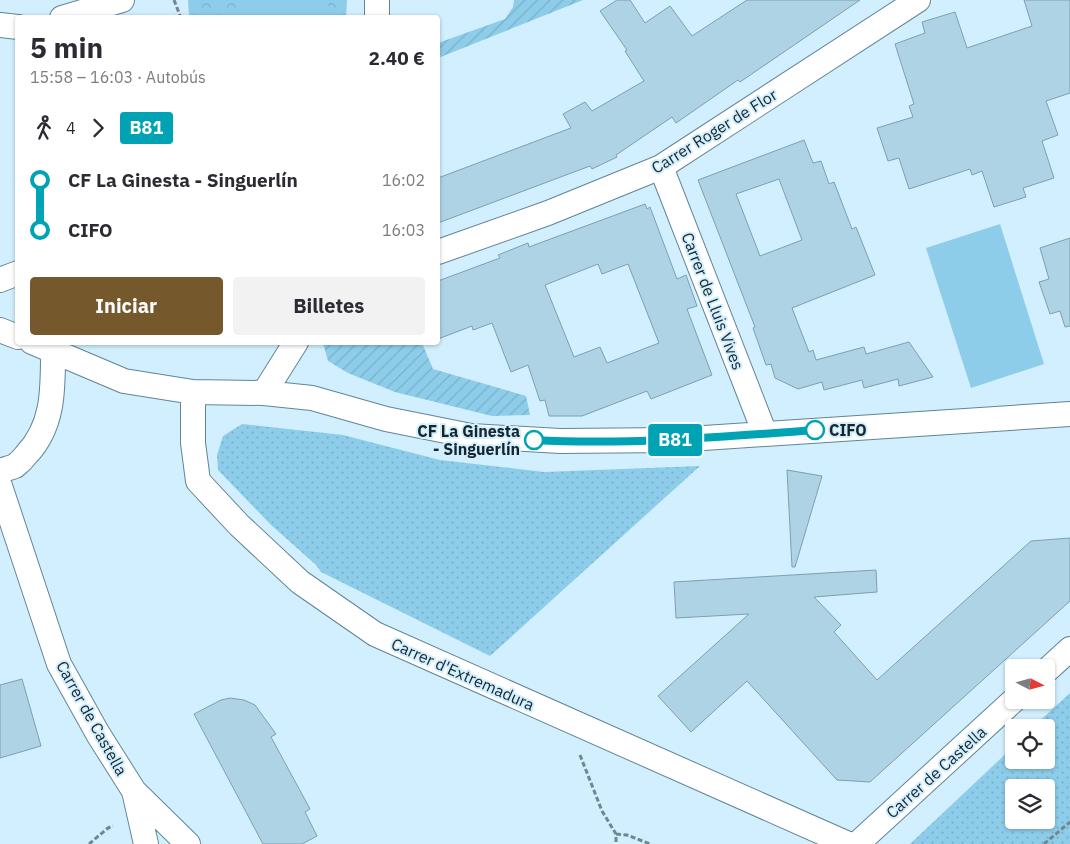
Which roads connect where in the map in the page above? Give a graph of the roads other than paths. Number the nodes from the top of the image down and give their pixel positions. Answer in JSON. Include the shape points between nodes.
{"nodes":[{"id":1,"x":122,"y":0,"type":"edge"},
{"id":2,"x":377,"y":0,"type":"edge"},
{"id":3,"x":918,"y":0,"type":"edge"},
{"id":4,"x":72,"y":15,"type":"edge"},
{"id":5,"x":377,"y":15,"type":"edge"},
{"id":6,"x":0,"y":25,"type":"edge"},
{"id":7,"x":15,"y":27,"type":"edge"},
{"id":8,"x":661,"y":167,"type":"junction"},
{"id":9,"x":440,"y":251,"type":"edge"},
{"id":10,"x":15,"y":275,"type":"edge"},
{"id":11,"x":0,"y":280,"type":"edge"},
{"id":12,"x":0,"y":330,"type":"edge"},
{"id":13,"x":15,"y":335,"type":"edge"},
{"id":14,"x":294,"y":345,"type":"edge"},
{"id":15,"x":43,"y":347,"type":"edge"},
{"id":16,"x":193,"y":392,"type":"junction"},
{"id":17,"x":264,"y":392,"type":"junction"},
{"id":18,"x":1070,"y":414,"type":"edge"},
{"id":19,"x":765,"y":434,"type":"junction"},
{"id":20,"x":0,"y":471,"type":"edge"},
{"id":21,"x":0,"y":486,"type":"edge"},
{"id":22,"x":1070,"y":649,"type":"edge"},
{"id":23,"x":1055,"y":663,"type":"edge"},
{"id":24,"x":1005,"y":708,"type":"edge"},
{"id":25,"x":134,"y":791,"type":"junction"},
{"id":26,"x":146,"y":844,"type":"edge"},
{"id":27,"x":188,"y":844,"type":"edge"},
{"id":28,"x":848,"y":844,"type":"edge"},
{"id":29,"x":857,"y":844,"type":"edge"}],
"edges":[{"from":1,"to":4,"type":"street"},
{"from":2,"to":5,"type":"street"},
{"from":3,"to":8,"type":"street","name":"Carrer Roger de Flor"},
{"from":6,"to":7,"type":"street"},
{"from":8,"to":9,"type":"street","name":"Carrer Roger de Flor","via":[[548,213]]},
{"from":8,"to":19,"type":"street","name":"Carrer de Lluis Vives"},
{"from":10,"to":11,"type":"street"},
{"from":12,"to":13,"type":"street"},
{"from":14,"to":17,"type":"street"},
{"from":15,"to":16,"type":"street","via":[[124,381]]},
{"from":15,"to":20,"type":"street","via":[[53,383],[50,413],[33,448],[17,465]]},
{"from":16,"to":17,"type":"street"},
{"from":16,"to":28,"type":"street","name":"Carrer d'Extremadura","via":[[193,443],[198,480],[238,525],[300,582],[375,634]]},
{"from":17,"to":19,"type":"street","via":[[312,398],[386,419],[471,436],[560,442]]},
{"from":18,"to":19,"type":"street"},
{"from":21,"to":25,"type":"street","name":"Carrer de Castella","via":[[60,664]]},
{"from":22,"to":23,"type":"street"},
{"from":24,"to":29,"type":"street","name":"Carrer de Castella"},
{"from":25,"to":26,"type":"street"},
{"from":25,"to":27,"type":"street","name":"Carrer de Castella"}]}
